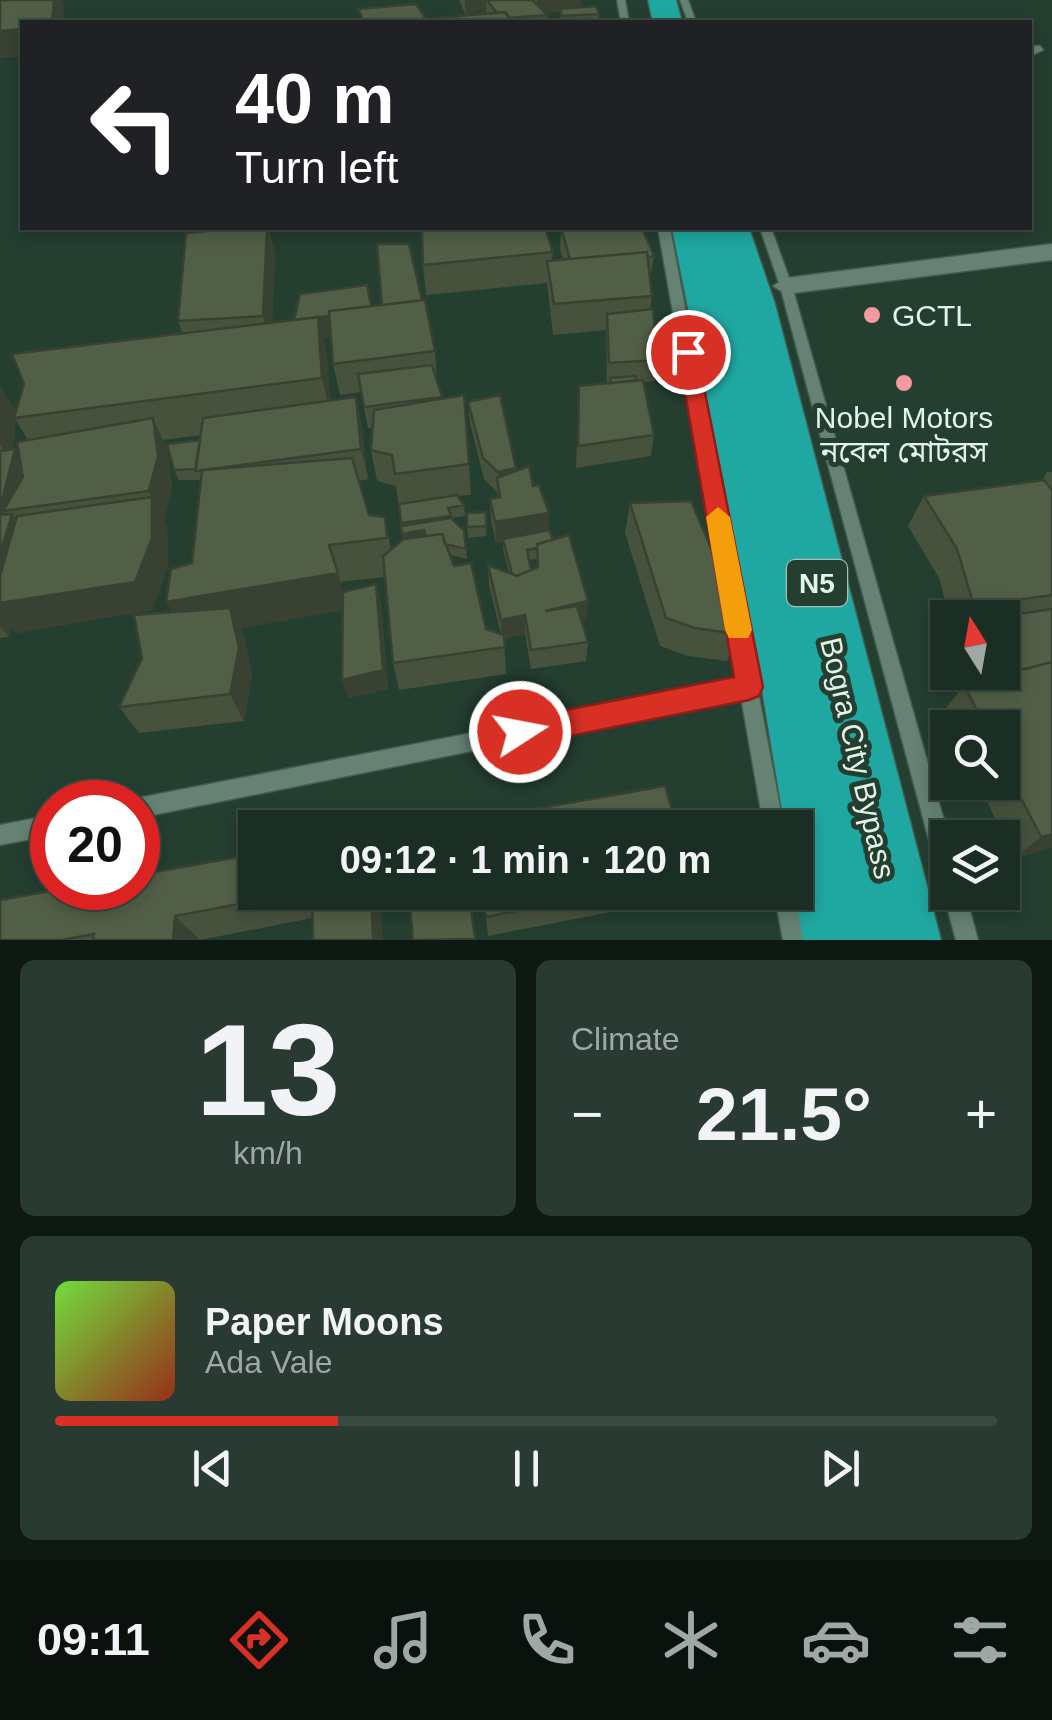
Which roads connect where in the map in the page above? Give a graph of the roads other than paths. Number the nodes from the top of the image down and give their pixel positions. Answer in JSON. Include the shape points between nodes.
{"nodes":[{"id":1,"x":664,"y":230,"type":"edge"},
{"id":2,"x":692,"y":230,"type":"edge"},
{"id":3,"x":729,"y":230,"type":"edge"},
{"id":4,"x":766,"y":230,"type":"edge"},
{"id":5,"x":1052,"y":252,"type":"edge"},
{"id":6,"x":786,"y":286,"type":"junction"},
{"id":7,"x":749,"y":687,"type":"junction"},
{"id":8,"x":160,"y":804,"type":"edge"},
{"id":9,"x":771,"y":810,"type":"edge"},
{"id":10,"x":934,"y":820,"type":"edge"},
{"id":11,"x":30,"y":829,"type":"edge"},
{"id":12,"x":0,"y":835,"type":"edge"},
{"id":13,"x":788,"y":910,"type":"edge"},
{"id":14,"x":959,"y":910,"type":"edge"},
{"id":15,"x":794,"y":940,"type":"edge"},
{"id":16,"x":844,"y":940,"type":"edge"},
{"id":17,"x":900,"y":940,"type":"edge"},
{"id":18,"x":967,"y":940,"type":"edge"}],
"edges":[{"from":1,"to":7,"type":"lane"},
{"from":2,"to":16,"type":"highway","name":"Bogra City Bypass","number":"N5","via":[[783,624]]},
{"from":3,"to":17,"type":"highway","name":"Bogra City Bypass","number":"N5","via":[[752,304]]},
{"from":4,"to":6,"type":"lane"},
{"from":5,"to":6,"type":"street"},
{"from":6,"to":10,"type":"lane"},
{"from":7,"to":8,"type":"lane"},
{"from":7,"to":9,"type":"lane"},
{"from":11,"to":12,"type":"lane"},
{"from":13,"to":15,"type":"lane"},
{"from":14,"to":18,"type":"lane"}]}
